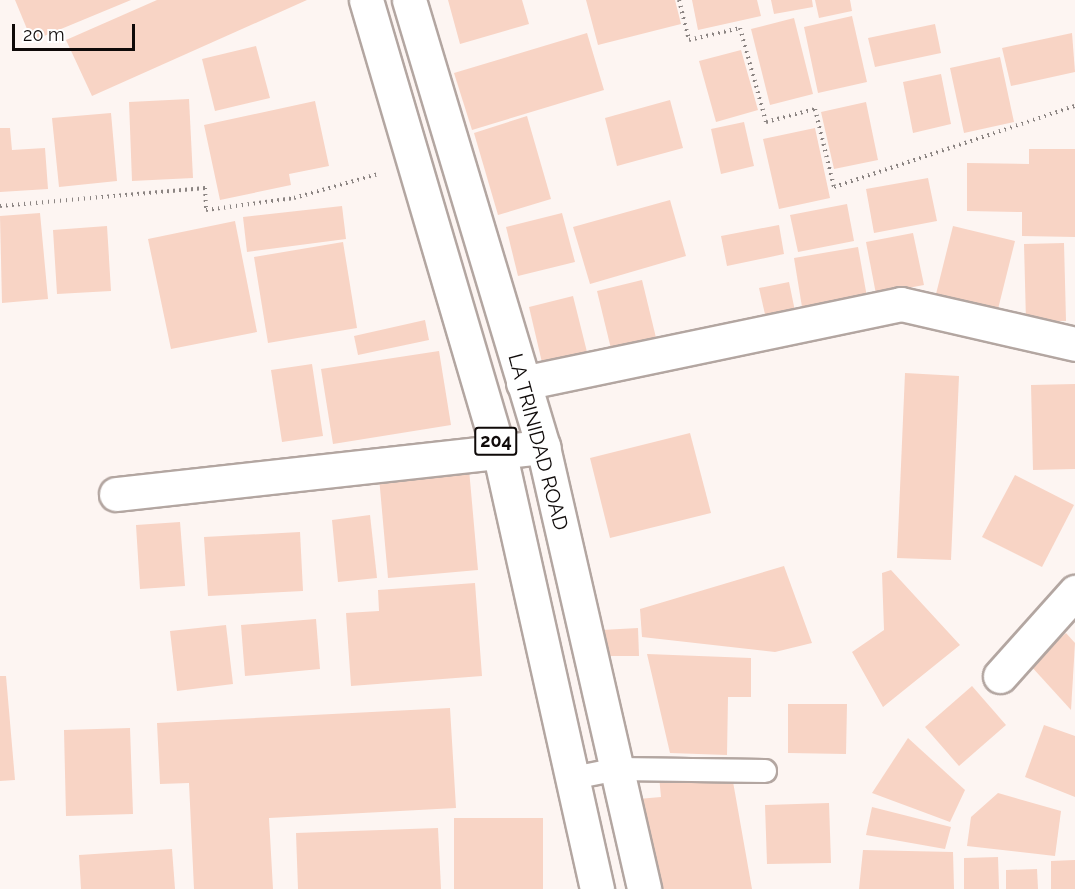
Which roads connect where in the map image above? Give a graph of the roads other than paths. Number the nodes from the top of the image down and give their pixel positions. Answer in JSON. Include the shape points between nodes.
{"nodes":[{"id":1,"x":366,"y":0,"type":"edge"},
{"id":2,"x":410,"y":0,"type":"edge"},
{"id":3,"x":1075,"y":344,"type":"edge"},
{"id":4,"x":523,"y":383,"type":"junction"},
{"id":5,"x":543,"y":447,"type":"junction"},
{"id":6,"x":500,"y":455,"type":"junction"},
{"id":7,"x":116,"y":494,"type":"dead end"},
{"id":8,"x":572,"y":572,"type":"junction"},
{"id":9,"x":528,"y":578,"type":"junction"},
{"id":10,"x":1075,"y":592,"type":"edge"},
{"id":11,"x":1000,"y":675,"type":"dead end"},
{"id":12,"x":618,"y":769,"type":"junction"},
{"id":13,"x":765,"y":771,"type":"dead end"},
{"id":14,"x":573,"y":778,"type":"junction"},
{"id":15,"x":597,"y":889,"type":"edge"},
{"id":16,"x":644,"y":889,"type":"edge"}],
"edges":[{"from":1,"to":6,"type":"main road","name":"LA TRINIDAD ROAD","number":"204","via":[[417,162]]},
{"from":2,"to":4,"type":"main road","name":"LA TRINIDAD ROAD","number":"204"},
{"from":3,"to":4,"type":"main road","via":[[901,304]]},
{"from":4,"to":5,"type":"main road","name":"LA TRINIDAD ROAD","number":"204"},
{"from":5,"to":6,"type":"main road"},
{"from":5,"to":8,"type":"main road","name":"LA TRINIDAD ROAD","number":"204"},
{"from":6,"to":7,"type":"main road"},
{"from":6,"to":9,"type":"main road","name":"LA TRINIDAD ROAD","number":"204"},
{"from":8,"to":9,"type":"main road"},
{"from":8,"to":12,"type":"main road","name":"LA TRINIDAD ROAD","number":"204"},
{"from":9,"to":14,"type":"main road","name":"LA TRINIDAD ROAD","number":"204"},
{"from":10,"to":11,"type":"main road"},
{"from":12,"to":13,"type":"lane"},
{"from":12,"to":14,"type":"lane"},
{"from":12,"to":16,"type":"main road","name":"LA TRINIDAD ROAD","number":"204"},
{"from":14,"to":15,"type":"main road","name":"LA TRINIDAD ROAD","number":"204"}]}
